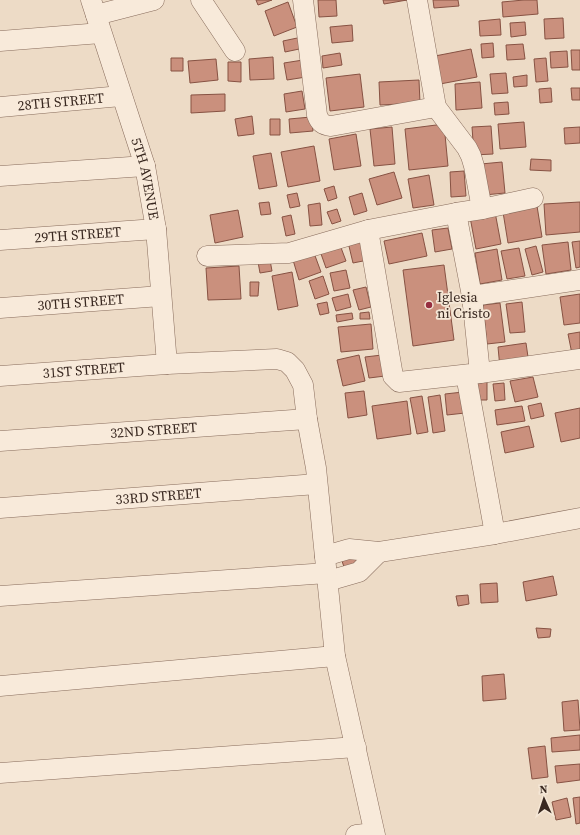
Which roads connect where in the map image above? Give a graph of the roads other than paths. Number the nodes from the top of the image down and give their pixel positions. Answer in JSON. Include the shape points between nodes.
{"nodes":[{"id":1,"x":154,"y":0,"type":"edge"},
{"id":2,"x":201,"y":0,"type":"edge"},
{"id":3,"x":303,"y":0,"type":"edge"},
{"id":4,"x":417,"y":0,"type":"edge"},
{"id":5,"x":96,"y":16,"type":"edge"},
{"id":6,"x":0,"y":41,"type":"edge"},
{"id":7,"x":235,"y":51,"type":"dead end"},
{"id":8,"x":121,"y":96,"type":"junction"},
{"id":9,"x":0,"y":107,"type":"edge"},
{"id":10,"x":436,"y":107,"type":"junction"},
{"id":11,"x":145,"y":166,"type":"junction"},
{"id":12,"x":0,"y":176,"type":"edge"},
{"id":13,"x":533,"y":198,"type":"dead end"},
{"id":14,"x":482,"y":209,"type":"junction"},
{"id":15,"x":456,"y":213,"type":"junction"},
{"id":16,"x":156,"y":229,"type":"junction"},
{"id":17,"x":368,"y":230,"type":"junction"},
{"id":18,"x":0,"y":240,"type":"edge"},
{"id":19,"x":207,"y":256,"type":"dead end"},
{"id":20,"x":580,"y":280,"type":"edge"},
{"id":21,"x":161,"y":296,"type":"junction"},
{"id":22,"x":472,"y":296,"type":"junction"},
{"id":23,"x":0,"y":308,"type":"edge"},
{"id":24,"x":580,"y":359,"type":"edge"},
{"id":25,"x":167,"y":364,"type":"junction"},
{"id":26,"x":473,"y":374,"type":"junction"},
{"id":27,"x":0,"y":376,"type":"edge"},
{"id":28,"x":307,"y":419,"type":"junction"},
{"id":29,"x":0,"y":441,"type":"edge"},
{"id":30,"x":317,"y":484,"type":"junction"},
{"id":31,"x":0,"y":508,"type":"edge"},
{"id":32,"x":580,"y":518,"type":"edge"},
{"id":33,"x":495,"y":534,"type":"junction"},
{"id":34,"x":327,"y":570,"type":"junction"},
{"id":35,"x":0,"y":596,"type":"edge"},
{"id":36,"x":335,"y":656,"type":"junction"},
{"id":37,"x":0,"y":686,"type":"edge"},
{"id":38,"x":356,"y":747,"type":"junction"},
{"id":39,"x":0,"y":773,"type":"edge"},
{"id":40,"x":368,"y":834,"type":"edge"}],
"edges":[{"from":1,"to":5,"type":"street"},
{"from":2,"to":7,"type":"street"},
{"from":3,"to":10,"type":"street","via":[[317,115],[324,125],[331,126]]},
{"from":4,"to":10,"type":"street"},
{"from":5,"to":6,"type":"street"},
{"from":5,"to":8,"type":"street","name":"5TH AVENUE"},
{"from":8,"to":9,"type":"street","name":"28TH STREET"},
{"from":8,"to":11,"type":"street","name":"5TH AVENUE"},
{"from":10,"to":14,"type":"street","via":[[471,156]]},
{"from":11,"to":12,"type":"street"},
{"from":11,"to":16,"type":"street","name":"5TH AVENUE"},
{"from":13,"to":14,"type":"street"},
{"from":14,"to":15,"type":"street"},
{"from":15,"to":17,"type":"street"},
{"from":15,"to":22,"type":"street"},
{"from":16,"to":18,"type":"street","name":"29TH STREET"},
{"from":16,"to":21,"type":"street","name":"5TH AVENUE"},
{"from":17,"to":19,"type":"street","via":[[289,253]]},
{"from":17,"to":26,"type":"street","via":[[392,376],[399,382]]},
{"from":20,"to":22,"type":"street"},
{"from":21,"to":23,"type":"street","name":"30TH STREET"},
{"from":21,"to":25,"type":"street","name":"5TH AVENUE"},
{"from":22,"to":26,"type":"street"},
{"from":24,"to":26,"type":"street"},
{"from":25,"to":27,"type":"street","name":"31ST STREET"},
{"from":25,"to":28,"type":"street","name":"31ST STREET","via":[[277,359],[287,362],[303,385]]},
{"from":26,"to":33,"type":"street"},
{"from":28,"to":29,"type":"street","name":"32ND STREET"},
{"from":28,"to":30,"type":"street","name":"31ST STREET"},
{"from":30,"to":31,"type":"street","name":"33RD STREET"},
{"from":30,"to":34,"type":"street","name":"31ST STREET"},
{"from":32,"to":33,"type":"street"},
{"from":33,"to":34,"type":"street","via":[[379,552],[359,572]]},
{"from":34,"to":35,"type":"street"},
{"from":34,"to":36,"type":"street","name":"31ST STREET"},
{"from":36,"to":37,"type":"street"},
{"from":36,"to":38,"type":"street","name":"31ST STREET"},
{"from":38,"to":39,"type":"street"},
{"from":38,"to":40,"type":"street","name":"31ST STREET"}]}
